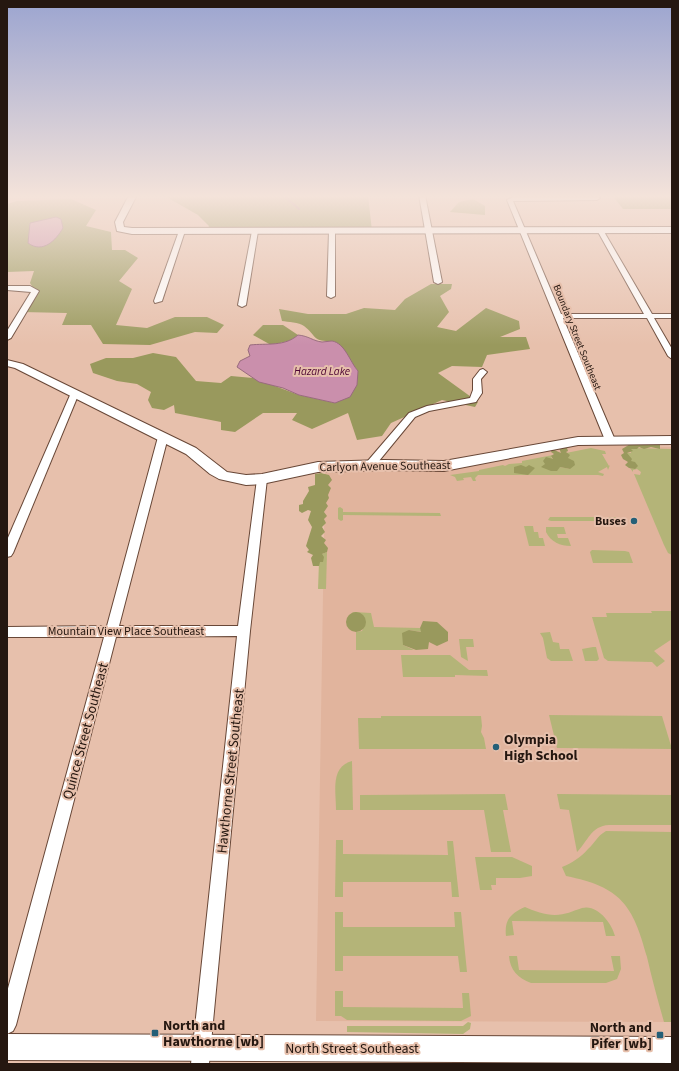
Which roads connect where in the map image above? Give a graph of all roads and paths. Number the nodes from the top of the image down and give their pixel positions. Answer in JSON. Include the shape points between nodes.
{"nodes":[{"id":1,"x":177,"y":245,"type":"edge"},
{"id":2,"x":253,"y":245,"type":"edge"},
{"id":3,"x":332,"y":245,"type":"edge"},
{"id":4,"x":431,"y":245,"type":"edge"},
{"id":5,"x":529,"y":245,"type":"edge"},
{"id":6,"x":609,"y":245,"type":"edge"},
{"id":7,"x":438,"y":282,"type":"dead end"},
{"id":8,"x":7,"y":288,"type":"edge"},
{"id":9,"x":331,"y":296,"type":"dead end"},
{"id":10,"x":158,"y":301,"type":"dead end"},
{"id":11,"x":242,"y":305,"type":"dead end"},
{"id":12,"x":559,"y":316,"type":"junction"},
{"id":13,"x":650,"y":316,"type":"junction"},
{"id":14,"x":672,"y":316,"type":"edge"},
{"id":15,"x":7,"y":338,"type":"edge"},
{"id":16,"x":672,"y":356,"type":"edge"},
{"id":17,"x":7,"y":363,"type":"edge"},
{"id":18,"x":483,"y":372,"type":"dead end"},
{"id":19,"x":75,"y":393,"type":"junction"},
{"id":20,"x":163,"y":437,"type":"junction"},
{"id":21,"x":610,"y":440,"type":"junction"},
{"id":22,"x":672,"y":440,"type":"edge"},
{"id":23,"x":370,"y":465,"type":"junction"},
{"id":24,"x":262,"y":479,"type":"junction"},
{"id":25,"x":7,"y":553,"type":"edge"},
{"id":26,"x":111,"y":631,"type":"junction"},
{"id":27,"x":244,"y":631,"type":"junction"},
{"id":28,"x":7,"y":632,"type":"edge"},
{"id":29,"x":7,"y":1025,"type":"edge"},
{"id":30,"x":7,"y":1047,"type":"edge"},
{"id":31,"x":672,"y":1050,"type":"edge"},
{"id":32,"x":201,"y":1056,"type":"edge"},
{"id":33,"x":612,"y":1057,"type":"edge"}],
"edges":[{"from":1,"to":10,"type":"street"},
{"from":2,"to":11,"type":"street"},
{"from":3,"to":9,"type":"street"},
{"from":4,"to":7,"type":"street"},
{"from":5,"to":12,"type":"street","name":"Boundary Street Southeast"},
{"from":6,"to":13,"type":"street"},
{"from":8,"to":15,"type":"street","via":[[30,288],[35,291]]},
{"from":12,"to":13,"type":"street"},
{"from":12,"to":21,"type":"street","name":"Boundary Street Southeast"},
{"from":13,"to":14,"type":"street"},
{"from":13,"to":16,"type":"street"},
{"from":17,"to":19,"type":"street","name":"Carlyon Avenue Southeast","via":[[19,366]]},
{"from":18,"to":23,"type":"street","via":[[477,379],[478,391],[473,400],[427,409],[412,415]]},
{"from":19,"to":20,"type":"street","name":"Carlyon Avenue Southeast"},
{"from":19,"to":25,"type":"street"},
{"from":20,"to":24,"type":"street","name":"Carlyon Avenue Southeast","via":[[191,451],[224,476],[246,480]]},
{"from":20,"to":26,"type":"street","name":"Quince Street Southeast"},
{"from":21,"to":22,"type":"street","name":"Carlyon Avenue Southeast"},
{"from":21,"to":23,"type":"street","name":"Carlyon Avenue Southeast","via":[[572,442],[459,464]]},
{"from":23,"to":24,"type":"street","name":"Carlyon Avenue Southeast","via":[[305,469]]},
{"from":24,"to":27,"type":"street","name":"Hawthorne Street Southeast"},
{"from":26,"to":27,"type":"street","name":"Mountain View Place Southeast"},
{"from":26,"to":28,"type":"street","name":"Mountain View Place Southeast"},
{"from":26,"to":29,"type":"street","name":"Quince Street Southeast"},
{"from":27,"to":32,"type":"street","name":"Hawthorne Street Southeast"},
{"from":30,"to":32,"type":"street","name":"North Street Southeast"},
{"from":31,"to":33,"type":"street","name":"North Street Southeast"},
{"from":32,"to":33,"type":"street","name":"North Street Southeast"}]}
